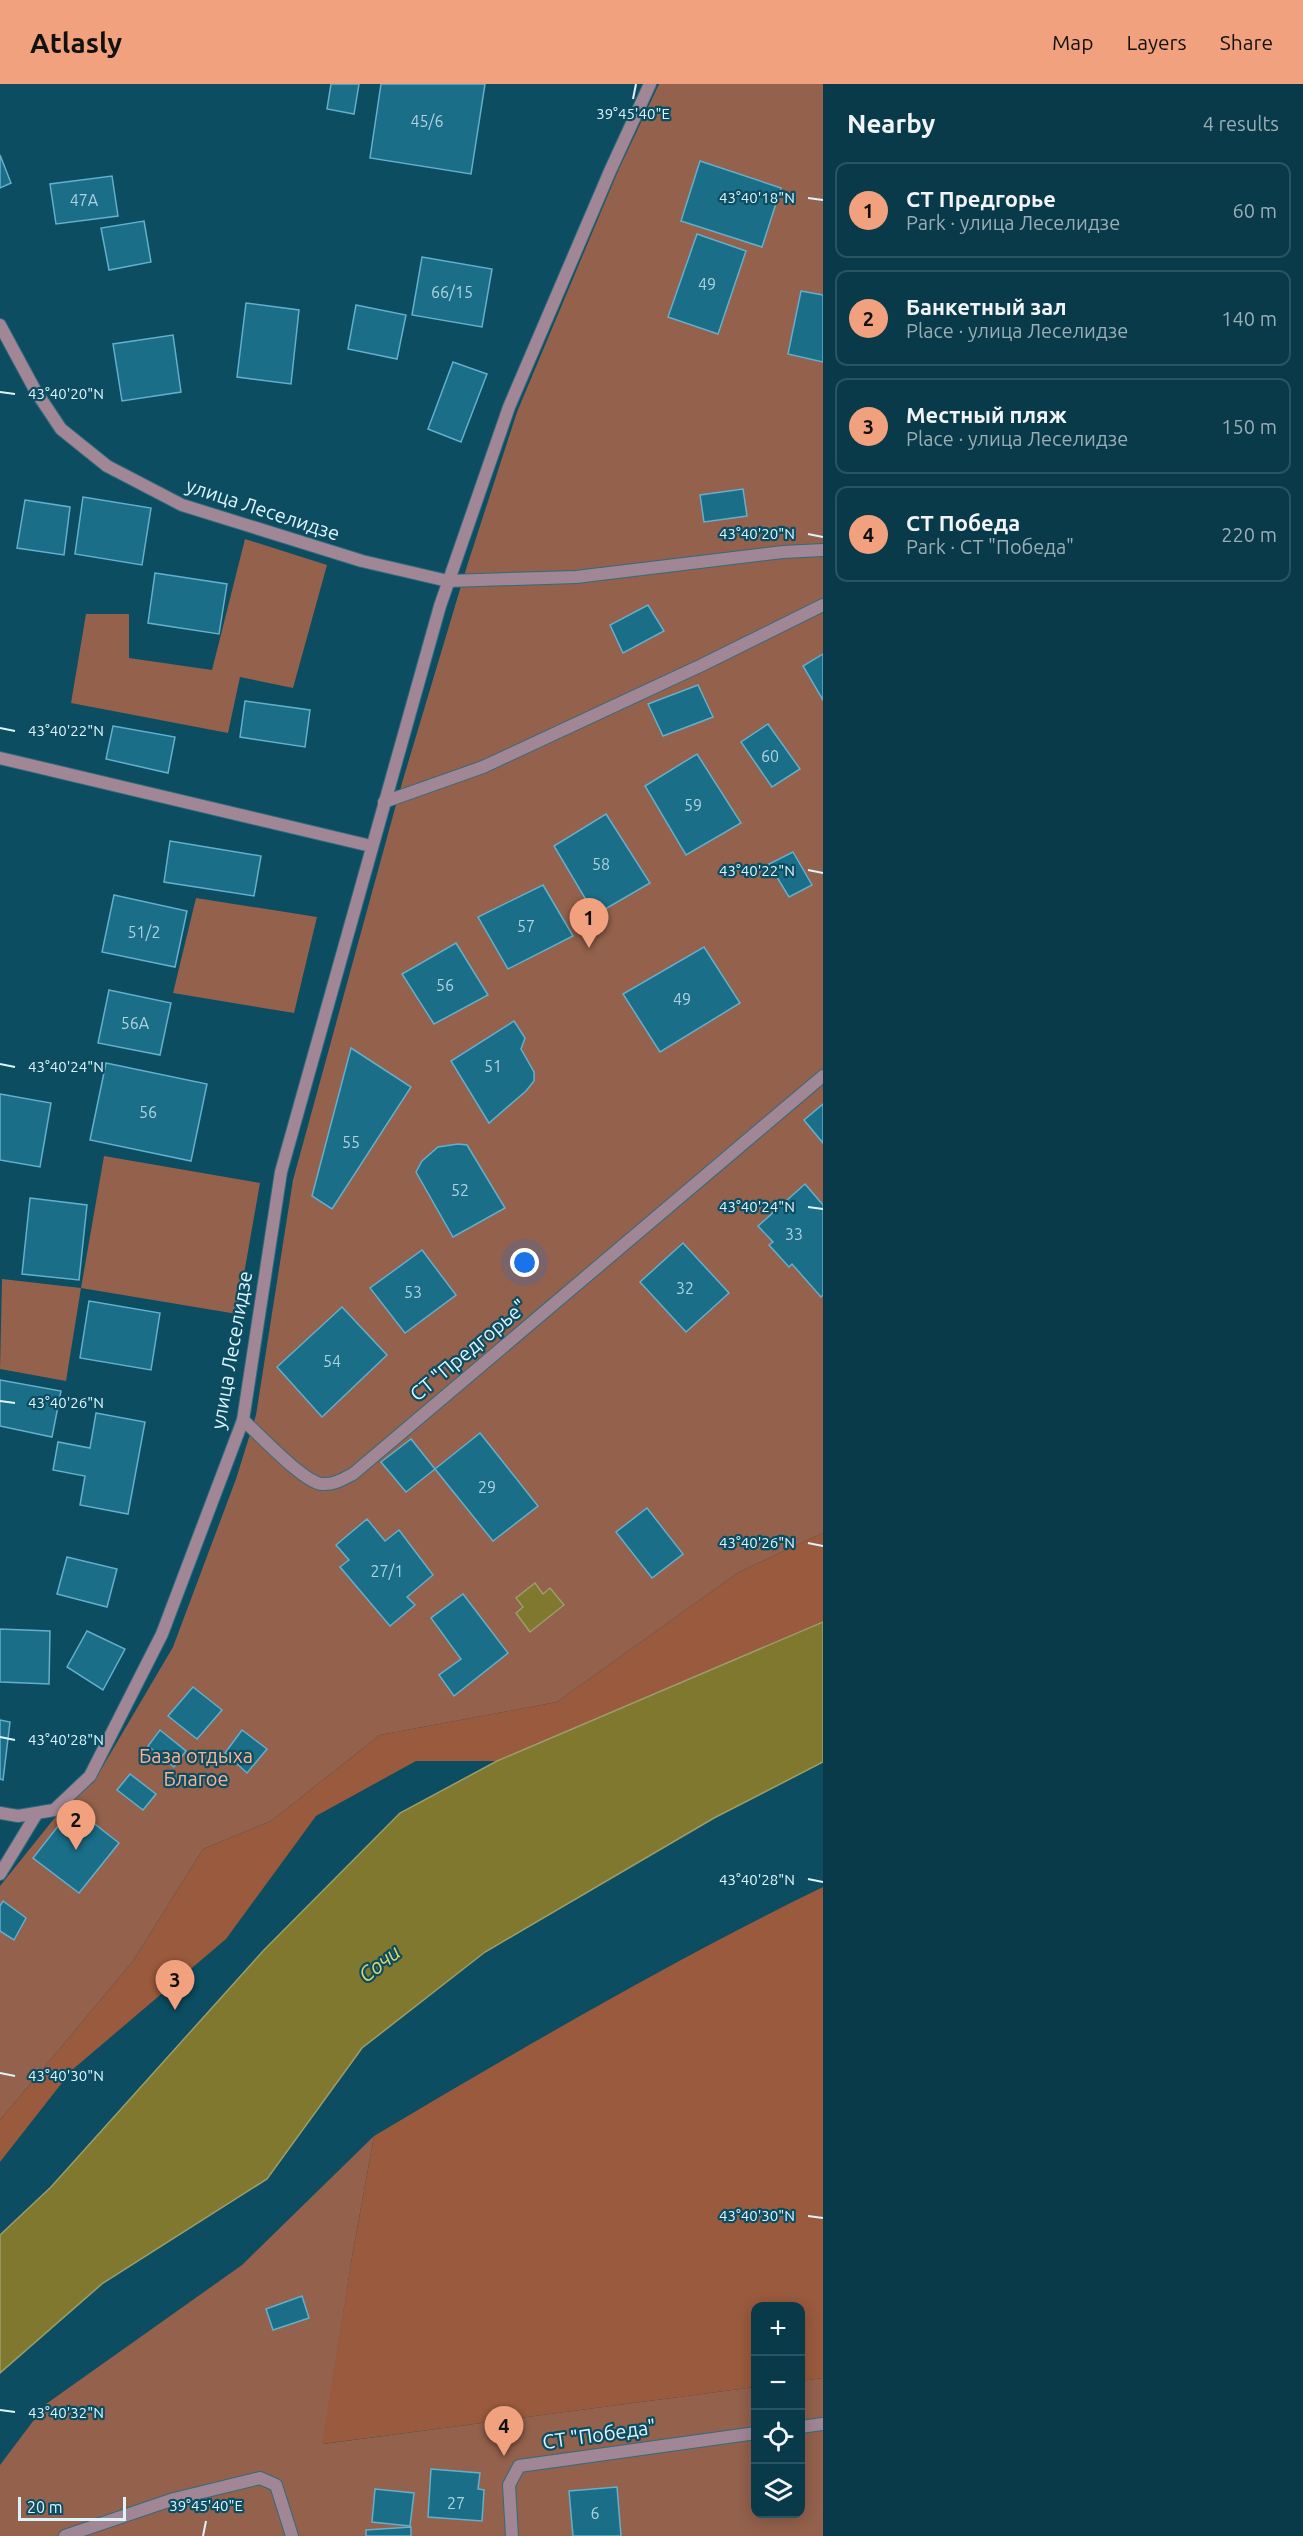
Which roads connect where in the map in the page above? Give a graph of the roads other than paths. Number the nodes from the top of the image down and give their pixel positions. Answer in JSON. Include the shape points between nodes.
{"nodes":[{"id":1,"x":650,"y":84,"type":"edge"},
{"id":2,"x":0,"y":325,"type":"edge"},
{"id":3,"x":823,"y":550,"type":"edge"},
{"id":4,"x":448,"y":581,"type":"junction"},
{"id":5,"x":823,"y":605,"type":"edge"},
{"id":6,"x":0,"y":758,"type":"edge"},
{"id":7,"x":384,"y":802,"type":"junction"},
{"id":8,"x":371,"y":846,"type":"junction"},
{"id":9,"x":823,"y":1076,"type":"edge"},
{"id":10,"x":243,"y":1420,"type":"junction"},
{"id":11,"x":0,"y":1813,"type":"edge"},
{"id":12,"x":37,"y":1813,"type":"junction"},
{"id":13,"x":0,"y":1874,"type":"edge"},
{"id":14,"x":823,"y":2424,"type":"edge"},
{"id":15,"x":805,"y":2426,"type":"edge"},
{"id":16,"x":751,"y":2434,"type":"edge"},
{"id":17,"x":65,"y":2536,"type":"edge"},
{"id":18,"x":292,"y":2536,"type":"edge"},
{"id":19,"x":512,"y":2536,"type":"edge"}],
"edges":[{"from":1,"to":4,"type":"street","name":"улица Леселидзе","via":[[509,407]]},
{"from":2,"to":4,"type":"street","name":"улица Леселидзе","via":[[61,429],[108,465],[182,505],[362,561]]},
{"from":3,"to":4,"type":"street","name":"улица Леселидзе","via":[[576,577]]},
{"from":4,"to":7,"type":"street","name":"улица Леселидзе"},
{"from":5,"to":7,"type":"street","via":[[483,767]]},
{"from":6,"to":8,"type":"street"},
{"from":7,"to":8,"type":"street","name":"улица Леселидзе"},
{"from":8,"to":10,"type":"street","name":"улица Леселидзе","via":[[281,1172]]},
{"from":9,"to":10,"type":"street","name":"СТ \"Предгорье\"","via":[[346,1478],[322,1484],[307,1479]]},
{"from":10,"to":12,"type":"street","name":"улица Леселидзе","via":[[156,1649],[90,1776],[54,1810]]},
{"from":11,"to":12,"type":"street","name":"улица Леселидзе"},
{"from":12,"to":13,"type":"street"},
{"from":14,"to":15,"type":"street"},
{"from":16,"to":19,"type":"street","name":"СТ \"Победа\"","via":[[519,2466],[509,2485]]},
{"from":17,"to":18,"type":"street","via":[[174,2499],[260,2478],[276,2485]]}]}
